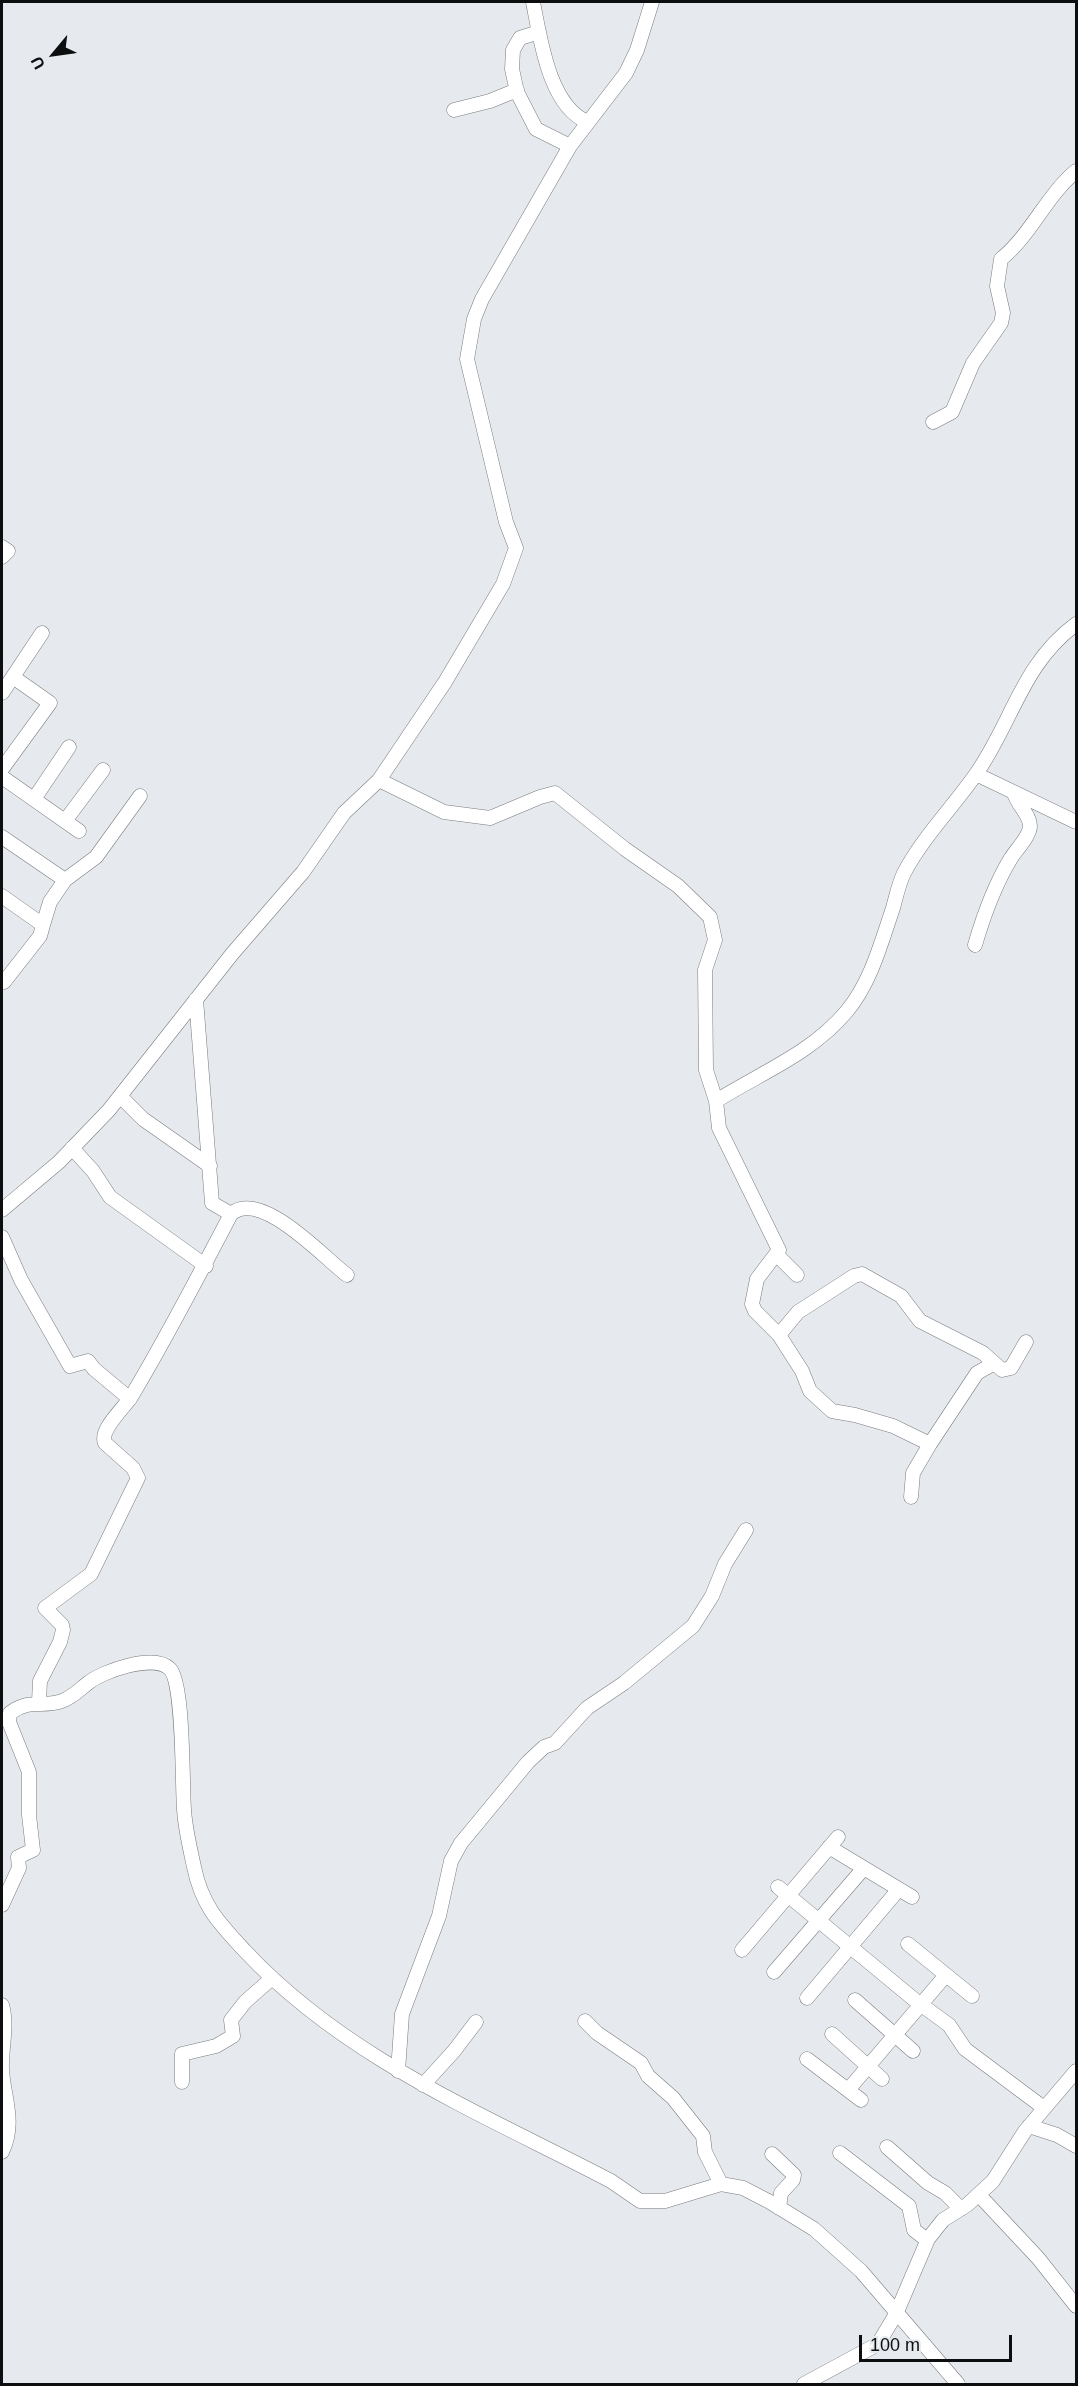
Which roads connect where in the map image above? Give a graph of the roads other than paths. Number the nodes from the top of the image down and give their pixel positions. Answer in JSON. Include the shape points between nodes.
{"nodes":[{"id":1,"x":533,"y":2,"type":"edge"},
{"id":2,"x":637,"y":2,"type":"edge"},
{"id":3,"x":652,"y":3,"type":"edge"},
{"id":4,"x":539,"y":32,"type":"junction"},
{"id":5,"x":517,"y":90,"type":"junction"},
{"id":6,"x":454,"y":110,"type":"dead end"},
{"id":7,"x":588,"y":122,"type":"junction"},
{"id":8,"x":570,"y":146,"type":"junction"},
{"id":9,"x":1077,"y":171,"type":"edge"},
{"id":10,"x":933,"y":422,"type":"dead end"},
{"id":11,"x":2,"y":547,"type":"edge"},
{"id":12,"x":2,"y":558,"type":"edge"},
{"id":13,"x":1077,"y":624,"type":"edge"},
{"id":14,"x":42,"y":633,"type":"dead end"},
{"id":15,"x":13,"y":677,"type":"junction"},
{"id":16,"x":2,"y":693,"type":"edge"},
{"id":17,"x":69,"y":747,"type":"dead end"},
{"id":18,"x":2,"y":769,"type":"edge"},
{"id":19,"x":103,"y":770,"type":"dead end"},
{"id":20,"x":976,"y":774,"type":"junction"},
{"id":21,"x":2,"y":777,"type":"edge"},
{"id":22,"x":379,"y":780,"type":"junction"},
{"id":23,"x":1014,"y":793,"type":"junction"},
{"id":24,"x":140,"y":796,"type":"dead end"},
{"id":25,"x":34,"y":799,"type":"junction"},
{"id":26,"x":65,"y":822,"type":"junction"},
{"id":27,"x":1077,"y":822,"type":"edge"},
{"id":28,"x":79,"y":831,"type":"dead end"},
{"id":29,"x":2,"y":837,"type":"edge"},
{"id":30,"x":65,"y":880,"type":"junction"},
{"id":31,"x":3,"y":901,"type":"edge"},
{"id":32,"x":43,"y":925,"type":"junction"},
{"id":33,"x":975,"y":945,"type":"dead end"},
{"id":34,"x":4,"y":982,"type":"dead end"},
{"id":35,"x":196,"y":999,"type":"junction"},
{"id":36,"x":120,"y":1096,"type":"junction"},
{"id":37,"x":716,"y":1101,"type":"junction"},
{"id":38,"x":72,"y":1148,"type":"junction"},
{"id":39,"x":210,"y":1166,"type":"junction"},
{"id":40,"x":2,"y":1210,"type":"edge"},
{"id":41,"x":231,"y":1214,"type":"junction"},
{"id":42,"x":2,"y":1238,"type":"edge"},
{"id":43,"x":777,"y":1255,"type":"junction"},
{"id":44,"x":206,"y":1266,"type":"junction"},
{"id":45,"x":347,"y":1275,"type":"dead end"},
{"id":46,"x":797,"y":1275,"type":"dead end"},
{"id":47,"x":779,"y":1335,"type":"junction"},
{"id":48,"x":1026,"y":1342,"type":"dead end"},
{"id":49,"x":993,"y":1364,"type":"junction"},
{"id":50,"x":130,"y":1398,"type":"junction"},
{"id":51,"x":930,"y":1444,"type":"junction"},
{"id":52,"x":911,"y":1497,"type":"dead end"},
{"id":53,"x":746,"y":1530,"type":"dead end"},
{"id":54,"x":39,"y":1701,"type":"junction"},
{"id":55,"x":864,"y":1868,"type":"junction"},
{"id":56,"x":899,"y":1889,"type":"junction"},
{"id":57,"x":783,"y":1891,"type":"junction"},
{"id":58,"x":912,"y":1897,"type":"dead end"},
{"id":59,"x":2,"y":1905,"type":"edge"},
{"id":60,"x":818,"y":1921,"type":"junction"},
{"id":61,"x":908,"y":1944,"type":"dead end"},
{"id":62,"x":851,"y":1947,"type":"junction"},
{"id":63,"x":742,"y":1950,"type":"dead end"},
{"id":64,"x":774,"y":1972,"type":"dead end"},
{"id":65,"x":946,"y":1974,"type":"junction"},
{"id":66,"x":271,"y":1979,"type":"junction"},
{"id":67,"x":972,"y":1996,"type":"dead end"},
{"id":68,"x":807,"y":1998,"type":"dead end"},
{"id":69,"x":855,"y":2000,"type":"dead end"},
{"id":70,"x":920,"y":2004,"type":"junction"},
{"id":71,"x":2,"y":2005,"type":"edge"},
{"id":72,"x":585,"y":2021,"type":"dead end"},
{"id":73,"x":476,"y":2022,"type":"dead end"},
{"id":74,"x":832,"y":2034,"type":"dead end"},
{"id":75,"x":895,"y":2036,"type":"junction"},
{"id":76,"x":913,"y":2051,"type":"dead end"},
{"id":77,"x":807,"y":2059,"type":"dead end"},
{"id":78,"x":869,"y":2067,"type":"junction"},
{"id":79,"x":398,"y":2071,"type":"junction"},
{"id":80,"x":882,"y":2079,"type":"dead end"},
{"id":81,"x":1074,"y":2079,"type":"edge"},
{"id":82,"x":182,"y":2082,"type":"dead end"},
{"id":83,"x":423,"y":2085,"type":"junction"},
{"id":84,"x":848,"y":2090,"type":"junction"},
{"id":85,"x":861,"y":2100,"type":"dead end"},
{"id":86,"x":1044,"y":2108,"type":"junction"},
{"id":87,"x":1029,"y":2126,"type":"junction"},
{"id":88,"x":1077,"y":2146,"type":"edge"},
{"id":89,"x":887,"y":2147,"type":"dead end"},
{"id":90,"x":2,"y":2152,"type":"edge"},
{"id":91,"x":840,"y":2153,"type":"dead end"},
{"id":92,"x":772,"y":2154,"type":"dead end"},
{"id":93,"x":721,"y":2184,"type":"junction"},
{"id":94,"x":979,"y":2195,"type":"junction"},
{"id":95,"x":779,"y":2202,"type":"junction"},
{"id":96,"x":961,"y":2209,"type":"junction"},
{"id":97,"x":927,"y":2240,"type":"junction"},
{"id":98,"x":898,"y":2306,"type":"junction"},
{"id":99,"x":1077,"y":2306,"type":"edge"},
{"id":100,"x":804,"y":2385,"type":"edge"},
{"id":101,"x":958,"y":2385,"type":"edge"}],
"edges":[{"from":1,"to":4,"type":"street"},
{"from":2,"to":3,"type":"street"},
{"from":3,"to":7,"type":"street","via":[[638,50],[626,73]]},
{"from":4,"to":5,"type":"street","via":[[520,38],[513,50]]},
{"from":4,"to":7,"type":"street","via":[[553,82],[576,114]]},
{"from":5,"to":6,"type":"street"},
{"from":5,"to":8,"type":"street","via":[[536,129]]},
{"from":7,"to":8,"type":"street"},
{"from":8,"to":22,"type":"street","via":[[482,299],[467,345],[473,391],[506,522],[516,541],[511,566],[445,682]]},
{"from":9,"to":10,"type":"street","via":[[1055,190],[1013,250],[1001,259],[997,286],[1003,313],[1001,324],[973,363],[952,412]]},
{"from":11,"to":12,"type":"street","via":[[8,551]]},
{"from":13,"to":20,"type":"street","via":[[1058,636],[1043,655]]},
{"from":14,"to":15,"type":"street"},
{"from":15,"to":16,"type":"street"},
{"from":15,"to":18,"type":"street","via":[[50,703]]},
{"from":17,"to":25,"type":"street"},
{"from":19,"to":26,"type":"street"},
{"from":20,"to":23,"type":"street"},
{"from":20,"to":37,"type":"street","via":[[904,874],[865,984],[848,1010],[799,1054]]},
{"from":21,"to":25,"type":"street"},
{"from":22,"to":35,"type":"street","via":[[344,813],[303,872]]},
{"from":22,"to":37,"type":"street","via":[[444,812],[490,818],[555,793],[678,886],[706,912],[715,930],[705,970],[706,1070]]},
{"from":23,"to":27,"type":"street"},
{"from":23,"to":33,"type":"street","via":[[1030,831],[999,878]]},
{"from":24,"to":30,"type":"street","via":[[96,857]]},
{"from":25,"to":26,"type":"street"},
{"from":26,"to":28,"type":"street"},
{"from":29,"to":30,"type":"street"},
{"from":30,"to":32,"type":"street","via":[[50,902]]},
{"from":31,"to":32,"type":"street"},
{"from":32,"to":34,"type":"street","via":[[40,936]]},
{"from":35,"to":36,"type":"street"},
{"from":35,"to":39,"type":"street"},
{"from":36,"to":38,"type":"street"},
{"from":36,"to":39,"type":"street","via":[[143,1119]]},
{"from":37,"to":43,"type":"street","via":[[719,1128],[778,1249]]},
{"from":38,"to":40,"type":"street"},
{"from":38,"to":44,"type":"street","via":[[110,1197]]},
{"from":39,"to":41,"type":"street","via":[[212,1203]]},
{"from":41,"to":44,"type":"street"},
{"from":41,"to":45,"type":"street","via":[[248,1208],[264,1212],[308,1240]]},
{"from":42,"to":50,"type":"street","via":[[70,1366],[88,1361]]},
{"from":43,"to":46,"type":"street"},
{"from":43,"to":47,"type":"street","via":[[757,1279],[751,1300],[755,1311]]},
{"from":44,"to":50,"type":"street"},
{"from":47,"to":49,"type":"street","via":[[798,1312],[862,1274],[901,1296],[920,1321],[983,1353]]},
{"from":47,"to":51,"type":"street","via":[[810,1391],[828,1409],[893,1426]]},
{"from":48,"to":49,"type":"street","via":[[1011,1368],[1002,1370]]},
{"from":49,"to":51,"type":"street","via":[[977,1373]]},
{"from":50,"to":54,"type":"street","via":[[103,1438],[138,1478],[91,1574],[45,1608],[63,1630],[40,1681]]},
{"from":51,"to":52,"type":"street","via":[[913,1473]]},
{"from":53,"to":79,"type":"street","via":[[693,1626],[587,1708],[553,1745],[544,1747],[523,1766],[461,1843],[451,1862],[439,1916],[402,2014]]},
{"from":54,"to":59,"type":"street","via":[[13,1710],[9,1722],[29,1772],[32,1851],[19,1857],[19,1868]]},
{"from":54,"to":66,"type":"street","via":[[63,1701],[101,1676],[138,1664],[160,1663],[171,1670],[179,1698],[184,1812],[200,1894],[214,1918]]},
{"from":55,"to":56,"type":"street"},
{"from":55,"to":57,"type":"street","via":[[833,1842]]},
{"from":55,"to":60,"type":"street"},
{"from":56,"to":58,"type":"street"},
{"from":56,"to":62,"type":"street"},
{"from":57,"to":60,"type":"street"},
{"from":57,"to":63,"type":"street"},
{"from":60,"to":62,"type":"street"},
{"from":60,"to":64,"type":"street"},
{"from":61,"to":65,"type":"street"},
{"from":62,"to":68,"type":"street"},
{"from":62,"to":70,"type":"street"},
{"from":65,"to":67,"type":"street"},
{"from":65,"to":70,"type":"street"},
{"from":66,"to":79,"type":"street","via":[[334,2029]]},
{"from":66,"to":82,"type":"street","via":[[231,2020],[233,2036],[216,2046],[182,2054]]},
{"from":69,"to":75,"type":"street"},
{"from":70,"to":75,"type":"street"},
{"from":70,"to":86,"type":"street","via":[[949,2025],[965,2049]]},
{"from":71,"to":90,"type":"street","via":[[2,2071],[10,2122]]},
{"from":72,"to":93,"type":"street","via":[[641,2063],[648,2076],[673,2098],[702,2136],[705,2152]]},
{"from":73,"to":83,"type":"street"},
{"from":74,"to":78,"type":"street"},
{"from":75,"to":76,"type":"street"},
{"from":75,"to":78,"type":"street"},
{"from":77,"to":84,"type":"street"},
{"from":78,"to":80,"type":"street"},
{"from":78,"to":84,"type":"street"},
{"from":79,"to":83,"type":"street"},
{"from":81,"to":86,"type":"street"},
{"from":83,"to":93,"type":"street","via":[[611,2181],[640,2201],[666,2201]]},
{"from":84,"to":85,"type":"street"},
{"from":86,"to":87,"type":"street"},
{"from":87,"to":88,"type":"street"},
{"from":87,"to":94,"type":"street","via":[[993,2181]]},
{"from":89,"to":96,"type":"street"},
{"from":91,"to":97,"type":"street","via":[[909,2206],[914,2230]]},
{"from":92,"to":95,"type":"street","via":[[794,2175]]},
{"from":93,"to":95,"type":"street"},
{"from":94,"to":96,"type":"street"},
{"from":94,"to":99,"type":"street"},
{"from":95,"to":98,"type":"street","via":[[830,2241]]},
{"from":96,"to":97,"type":"street","via":[[943,2220]]},
{"from":97,"to":98,"type":"street"},
{"from":98,"to":100,"type":"street","via":[[878,2344]]},
{"from":98,"to":101,"type":"street"}]}
